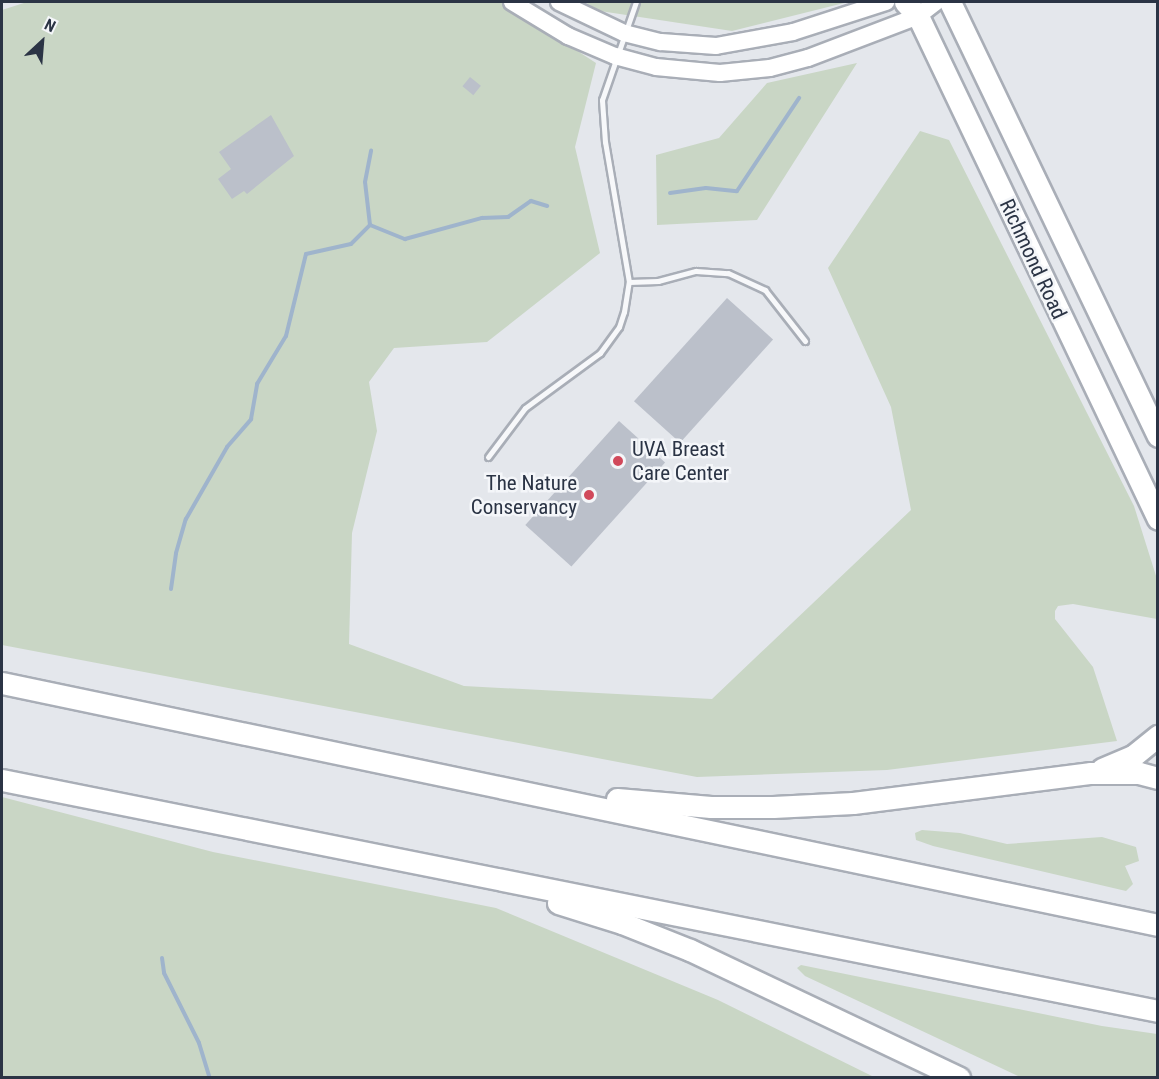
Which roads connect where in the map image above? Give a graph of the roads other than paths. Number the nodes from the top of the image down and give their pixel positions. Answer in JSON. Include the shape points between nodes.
{"nodes":[{"id":1,"x":512,"y":2,"type":"edge"},
{"id":2,"x":559,"y":2,"type":"edge"},
{"id":3,"x":636,"y":2,"type":"edge"},
{"id":4,"x":886,"y":2,"type":"edge"},
{"id":5,"x":936,"y":2,"type":"edge"},
{"id":6,"x":950,"y":2,"type":"edge"},
{"id":7,"x":912,"y":9,"type":"edge"},
{"id":8,"x":624,"y":33,"type":"junction"},
{"id":9,"x":615,"y":57,"type":"junction"},
{"id":10,"x":629,"y":282,"type":"junction"},
{"id":11,"x":805,"y":340,"type":"dead end"},
{"id":12,"x":1158,"y":436,"type":"edge"},
{"id":13,"x":488,"y":457,"type":"dead end"},
{"id":14,"x":1151,"y":495,"type":"edge"},
{"id":15,"x":1158,"y":519,"type":"edge"},
{"id":16,"x":2,"y":683,"type":"edge"},
{"id":17,"x":1158,"y":736,"type":"edge"},
{"id":18,"x":1091,"y":773,"type":"junction"},
{"id":19,"x":1158,"y":778,"type":"edge"},
{"id":20,"x":2,"y":780,"type":"edge"},
{"id":21,"x":474,"y":781,"type":"junction"},
{"id":22,"x":357,"y":850,"type":"junction"},
{"id":23,"x":1158,"y":926,"type":"edge"},
{"id":24,"x":1158,"y":1011,"type":"edge"},
{"id":25,"x":958,"y":1077,"type":"edge"}],
"edges":[{"from":1,"to":9,"type":"street","via":[[568,36]]},
{"from":2,"to":8,"type":"street"},
{"from":3,"to":8,"type":"lane"},
{"from":4,"to":8,"type":"street","via":[[749,43],[686,45]]},
{"from":5,"to":7,"type":"street"},
{"from":6,"to":12,"type":"highway","name":"Richmond Road"},
{"from":7,"to":9,"type":"street","via":[[808,58],[748,72],[692,72]]},
{"from":7,"to":14,"type":"highway","name":"Richmond Road"},
{"from":8,"to":9,"type":"lane"},
{"from":9,"to":10,"type":"lane","via":[[602,100],[602,123]]},
{"from":10,"to":11,"type":"lane","via":[[658,281],[696,271],[728,273],[765,290]]},
{"from":10,"to":13,"type":"lane","via":[[619,327],[605,346],[525,408]]},
{"from":14,"to":15,"type":"highway","name":"Richmond Road"},
{"from":16,"to":21,"type":"highway"},
{"from":17,"to":18,"type":"highway","via":[[1133,756]]},
{"from":18,"to":19,"type":"highway","via":[[1139,773]]},
{"from":18,"to":21,"type":"highway","via":[[853,803],[773,807],[672,805],[587,795],[519,781]]},
{"from":20,"to":22,"type":"highway"},
{"from":21,"to":23,"type":"highway"},
{"from":22,"to":24,"type":"highway"},
{"from":22,"to":25,"type":"highway","via":[[622,923],[749,977]]}]}
